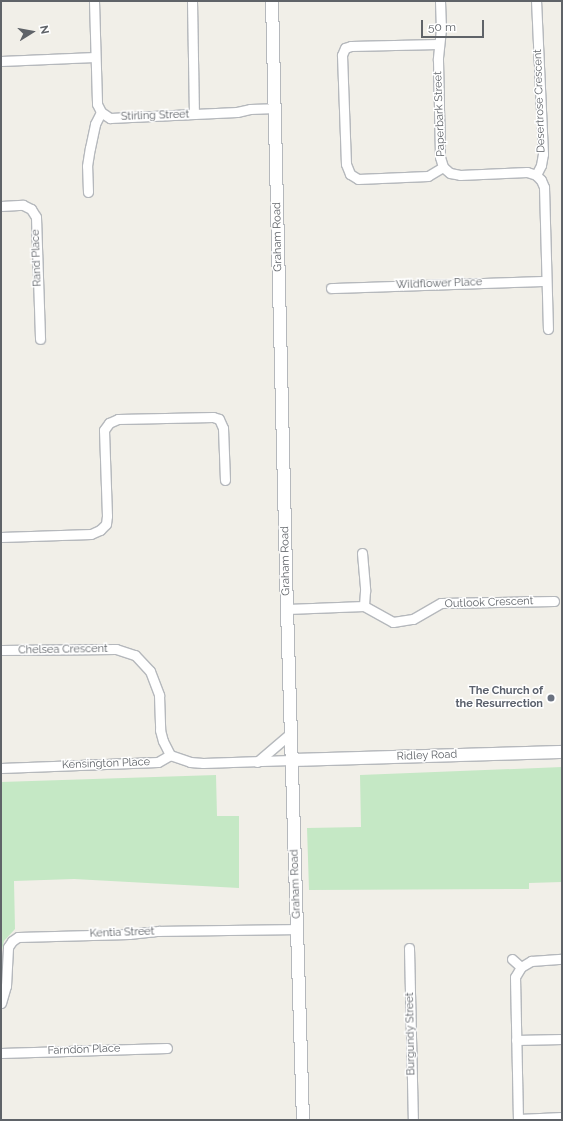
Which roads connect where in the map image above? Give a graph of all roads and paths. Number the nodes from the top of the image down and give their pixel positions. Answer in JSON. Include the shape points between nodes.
{"nodes":[{"id":1,"x":94,"y":1,"type":"edge"},
{"id":2,"x":192,"y":1,"type":"edge"},
{"id":3,"x":272,"y":1,"type":"edge"},
{"id":4,"x":440,"y":1,"type":"edge"},
{"id":5,"x":536,"y":1,"type":"edge"},
{"id":6,"x":438,"y":44,"type":"junction"},
{"id":7,"x":95,"y":57,"type":"junction"},
{"id":8,"x":1,"y":61,"type":"edge"},
{"id":9,"x":275,"y":108,"type":"junction"},
{"id":10,"x":101,"y":112,"type":"junction"},
{"id":11,"x":194,"y":114,"type":"junction"},
{"id":12,"x":443,"y":167,"type":"junction"},
{"id":13,"x":536,"y":175,"type":"junction"},
{"id":14,"x":88,"y":192,"type":"dead end"},
{"id":15,"x":1,"y":206,"type":"edge"},
{"id":16,"x":546,"y":281,"type":"junction"},
{"id":17,"x":331,"y":288,"type":"dead end"},
{"id":18,"x":548,"y":329,"type":"dead end"},
{"id":19,"x":40,"y":339,"type":"dead end"},
{"id":20,"x":225,"y":480,"type":"dead end"},
{"id":21,"x":1,"y":537,"type":"edge"},
{"id":22,"x":362,"y":553,"type":"dead end"},
{"id":23,"x":554,"y":601,"type":"dead end"},
{"id":24,"x":364,"y":606,"type":"junction"},
{"id":25,"x":287,"y":609,"type":"junction"},
{"id":26,"x":1,"y":650,"type":"edge"},
{"id":27,"x":291,"y":733,"type":"junction"},
{"id":28,"x":562,"y":752,"type":"edge"},
{"id":29,"x":170,"y":755,"type":"junction"},
{"id":30,"x":291,"y":760,"type":"junction"},
{"id":31,"x":257,"y":762,"type":"junction"},
{"id":32,"x":1,"y":768,"type":"edge"},
{"id":33,"x":297,"y":928,"type":"junction"},
{"id":34,"x":409,"y":948,"type":"dead end"},
{"id":35,"x":512,"y":959,"type":"dead end"},
{"id":36,"x":562,"y":959,"type":"edge"},
{"id":37,"x":521,"y":967,"type":"junction"},
{"id":38,"x":1,"y":1003,"type":"edge"},
{"id":39,"x":562,"y":1039,"type":"edge"},
{"id":40,"x":516,"y":1040,"type":"junction"},
{"id":41,"x":168,"y":1048,"type":"dead end"},
{"id":42,"x":1,"y":1053,"type":"edge"},
{"id":43,"x":562,"y":1117,"type":"edge"},
{"id":44,"x":518,"y":1119,"type":"edge"},
{"id":45,"x":302,"y":1120,"type":"edge"},
{"id":46,"x":413,"y":1120,"type":"edge"}],
"edges":[{"from":1,"to":7,"type":"street"},
{"from":2,"to":11,"type":"street"},
{"from":3,"to":9,"type":"street","name":"Graham Road"},
{"from":4,"to":6,"type":"street","name":"Paperbark Street","via":[[441,29]]},
{"from":5,"to":13,"type":"street","name":"Desertrose Crescent","via":[[542,154],[541,165]]},
{"from":6,"to":12,"type":"street","name":"Paperbark Street","via":[[440,157]]},
{"from":6,"to":12,"type":"street","via":[[345,48],[342,55],[346,164],[350,174],[358,180],[428,176]]},
{"from":7,"to":8,"type":"street"},
{"from":7,"to":10,"type":"street","via":[[97,104]]},
{"from":9,"to":11,"type":"street","name":"Stirling Street"},
{"from":9,"to":25,"type":"street","name":"Graham Road"},
{"from":10,"to":11,"type":"street","name":"Stirling Street","via":[[110,118]]},
{"from":10,"to":14,"type":"street","via":[[95,124],[87,166]]},
{"from":12,"to":13,"type":"street","name":"Paperbark Street","via":[[450,173],[460,175],[527,172]]},
{"from":13,"to":16,"type":"street","via":[[544,187]]},
{"from":15,"to":19,"type":"street","name":"Rand Place","via":[[23,205],[31,209],[36,217]]},
{"from":16,"to":17,"type":"street","name":"Wildflower Place"},
{"from":16,"to":18,"type":"street"},
{"from":20,"to":21,"type":"street","via":[[223,428],[219,419],[118,419],[109,422],[104,430],[106,524],[91,534]]},
{"from":22,"to":24,"type":"street","via":[[366,591]]},
{"from":23,"to":24,"type":"street","name":"Outlook Crescent","via":[[441,603],[412,619],[393,622]]},
{"from":24,"to":25,"type":"street"},
{"from":25,"to":27,"type":"street","name":"Graham Road"},
{"from":26,"to":29,"type":"street","name":"Chelsea Crescent","via":[[116,649],[135,655],[150,671],[159,695],[160,730]]},
{"from":27,"to":30,"type":"street","name":"Graham Road"},
{"from":27,"to":31,"type":"street"},
{"from":28,"to":30,"type":"street","name":"Ridley Road"},
{"from":29,"to":31,"type":"street","via":[[190,762]]},
{"from":29,"to":32,"type":"street","name":"Kensington Place","via":[[158,762]]},
{"from":30,"to":31,"type":"street"},
{"from":30,"to":33,"type":"street","name":"Graham Road"},
{"from":33,"to":38,"type":"street","name":"Kentia Street","via":[[18,937],[8,947],[6,986]]},
{"from":33,"to":45,"type":"street","name":"Graham Road"},
{"from":34,"to":46,"type":"street","name":"Burgundy Street"},
{"from":35,"to":37,"type":"street"},
{"from":36,"to":37,"type":"street","via":[[536,959]]},
{"from":37,"to":40,"type":"street","via":[[514,983]]},
{"from":39,"to":40,"type":"street"},
{"from":40,"to":44,"type":"street"},
{"from":41,"to":42,"type":"street","name":"Farndon Place"},
{"from":43,"to":44,"type":"street"}]}
